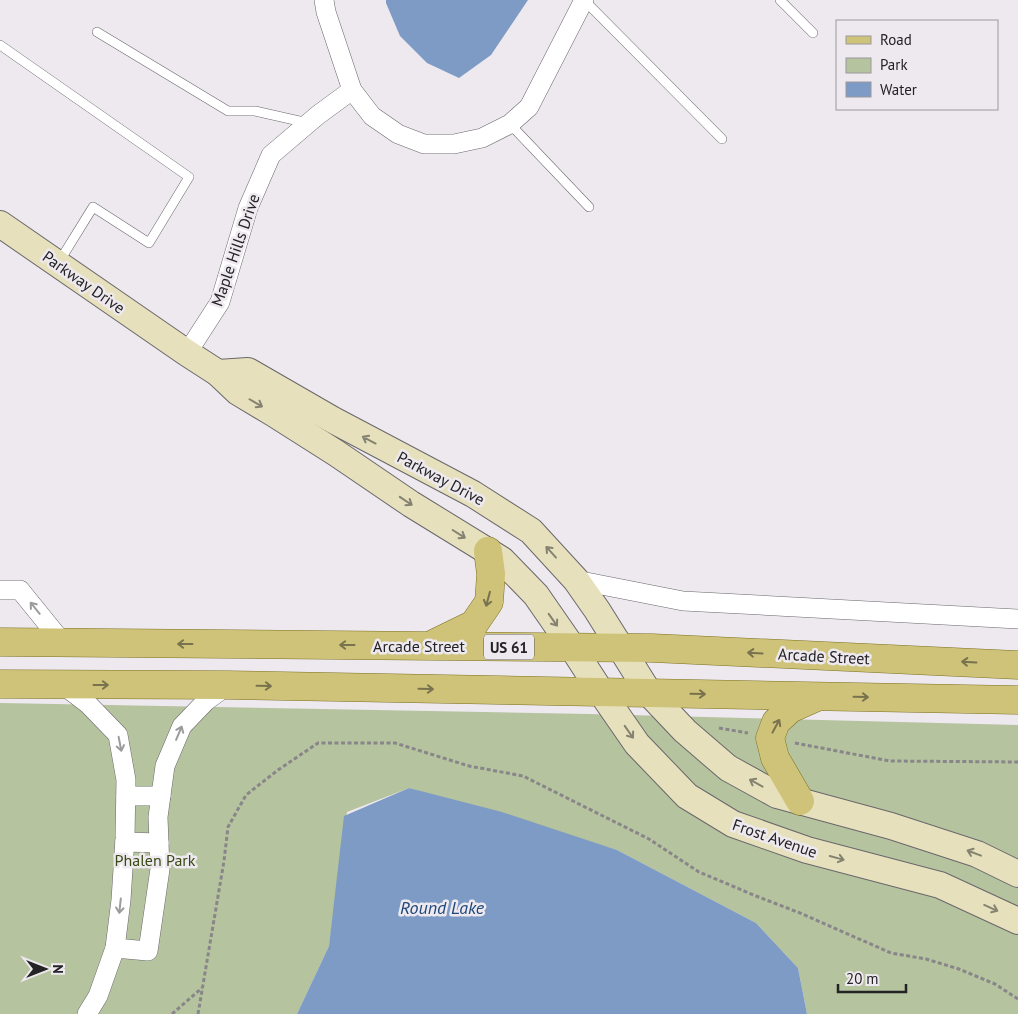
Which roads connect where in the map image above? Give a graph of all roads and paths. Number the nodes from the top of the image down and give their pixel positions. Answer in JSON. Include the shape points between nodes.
{"nodes":[{"id":1,"x":324,"y":0,"type":"edge"},
{"id":2,"x":584,"y":0,"type":"edge"},
{"id":3,"x":780,"y":0,"type":"edge"},
{"id":4,"x":97,"y":32,"type":"dead end"},
{"id":5,"x":812,"y":33,"type":"dead end"},
{"id":6,"x":0,"y":45,"type":"edge"},
{"id":7,"x":352,"y":90,"type":"junction"},
{"id":8,"x":308,"y":124,"type":"junction"},
{"id":9,"x":510,"y":124,"type":"junction"},
{"id":10,"x":722,"y":139,"type":"dead end"},
{"id":11,"x":589,"y":207,"type":"dead end"},
{"id":12,"x":0,"y":224,"type":"edge"},
{"id":13,"x":58,"y":264,"type":"junction"},
{"id":14,"x":187,"y":353,"type":"junction"},
{"id":15,"x":218,"y":372,"type":"junction"},
{"id":16,"x":488,"y":552,"type":"junction"},
{"id":17,"x":576,"y":580,"type":"junction"},
{"id":18,"x":0,"y":590,"type":"edge"},
{"id":19,"x":1018,"y":619,"type":"edge"},
{"id":20,"x":0,"y":642,"type":"edge"},
{"id":21,"x":63,"y":643,"type":"junction"},
{"id":22,"x":428,"y":646,"type":"junction"},
{"id":23,"x":572,"y":647,"type":"junction"},
{"id":24,"x":621,"y":648,"type":"junction"},
{"id":25,"x":1018,"y":665,"type":"edge"},
{"id":26,"x":0,"y":684,"type":"edge"},
{"id":27,"x":63,"y":685,"type":"junction"},
{"id":28,"x":228,"y":686,"type":"junction"},
{"id":29,"x":601,"y":692,"type":"junction"},
{"id":30,"x":649,"y":693,"type":"junction"},
{"id":31,"x":820,"y":696,"type":"junction"},
{"id":32,"x":1018,"y":700,"type":"edge"},
{"id":33,"x":770,"y":738,"type":"junction"},
{"id":34,"x":1018,"y":762,"type":"edge"},
{"id":35,"x":126,"y":796,"type":"junction"},
{"id":36,"x":161,"y":796,"type":"junction"},
{"id":37,"x":800,"y":801,"type":"junction"},
{"id":38,"x":125,"y":842,"type":"junction"},
{"id":39,"x":159,"y":843,"type":"junction"},
{"id":40,"x":1018,"y":874,"type":"edge"},
{"id":41,"x":1018,"y":921,"type":"edge"},
{"id":42,"x":115,"y":948,"type":"junction"},
{"id":43,"x":203,"y":988,"type":"junction"},
{"id":44,"x":1018,"y":999,"type":"edge"},
{"id":45,"x":87,"y":1014,"type":"edge"},
{"id":46,"x":172,"y":1014,"type":"edge"},
{"id":47,"x":198,"y":1014,"type":"edge"}],
"edges":[{"from":1,"to":7,"type":"street"},
{"from":2,"to":9,"type":"street","via":[[529,107]]},
{"from":2,"to":10,"type":"lane"},
{"from":3,"to":5,"type":"lane"},
{"from":4,"to":8,"type":"lane","via":[[228,111],[255,111]]},
{"from":6,"to":13,"type":"lane","via":[[189,177],[149,243],[93,207]]},
{"from":7,"to":8,"type":"street","name":"Maple Hills Drive"},
{"from":7,"to":9,"type":"street","via":[[372,116],[398,134],[424,144],[454,144],[482,138]]},
{"from":8,"to":14,"type":"street","name":"Maple Hills Drive","via":[[271,155],[248,208],[220,302]]},
{"from":9,"to":11,"type":"lane"},
{"from":12,"to":13,"type":"street","name":"Parkway Drive"},
{"from":13,"to":14,"type":"street","name":"Parkway Drive"},
{"from":14,"to":15,"type":"street","name":"Parkway Drive"},
{"from":15,"to":16,"type":"street","name":"Parkway Drive","one_way":true,"via":[[238,392]]},
{"from":17,"to":15,"type":"street","name":"Parkway Drive","one_way":true,"via":[[531,531],[473,494],[248,371]]},
{"from":16,"to":22,"type":"main road","one_way":true,"via":[[491,574],[489,602],[474,624]]},
{"from":16,"to":23,"type":"street","name":"Parkway Drive","one_way":true,"via":[[502,560],[536,595]]},
{"from":17,"to":19,"type":"street","via":[[683,601]]},
{"from":17,"to":24,"type":"street","name":"Parkway Drive"},
{"from":21,"to":18,"type":"street","one_way":true,"via":[[20,590]]},
{"from":20,"to":21,"type":"main road","name":"Arcade Street","number":"US 61"},
{"from":22,"to":21,"type":"main road","name":"Arcade Street","number":"US 61","one_way":true},
{"from":22,"to":23,"type":"main road","name":"Arcade Street","number":"US 61"},
{"from":23,"to":24,"type":"main road","name":"Arcade Street","number":"US 61"},
{"from":23,"to":29,"type":"street","name":"Frost Avenue"},
{"from":25,"to":24,"type":"main road","name":"Arcade Street","number":"US 61","one_way":true},
{"from":24,"to":30,"type":"street"},
{"from":26,"to":27,"type":"main road"},
{"from":27,"to":28,"type":"main road","one_way":true},
{"from":27,"to":35,"type":"street","one_way":true,"via":[[88,704],[118,735]]},
{"from":28,"to":29,"type":"main road","one_way":true},
{"from":36,"to":28,"type":"street","one_way":true,"via":[[165,766],[182,726],[206,701]]},
{"from":29,"to":30,"type":"main road"},
{"from":29,"to":41,"type":"street","name":"Frost Avenue","one_way":true,"via":[[637,744],[687,796],[733,824],[807,850],[940,886]]},
{"from":30,"to":31,"type":"main road","one_way":true},
{"from":37,"to":30,"type":"street","one_way":true,"via":[[777,795],[728,768],[685,732]]},
{"from":31,"to":32,"type":"main road","one_way":true},
{"from":33,"to":31,"type":"main road","one_way":true,"via":[[776,722],[790,709]]},
{"from":33,"to":34,"type":"path","via":[[890,761]]},
{"from":33,"to":37,"type":"main road","via":[[775,758]]},
{"from":35,"to":36,"type":"street"},
{"from":35,"to":38,"type":"street"},
{"from":36,"to":39,"type":"street"},
{"from":40,"to":37,"type":"street","one_way":true,"via":[[977,854]]},
{"from":38,"to":39,"type":"street"},
{"from":38,"to":42,"type":"street","one_way":true},
{"from":39,"to":42,"type":"street","via":[[160,869],[148,951]]},
{"from":42,"to":45,"type":"street","via":[[98,996]]},
{"from":43,"to":44,"type":"path","via":[[228,827],[246,795],[318,744],[394,744],[469,766],[524,776],[649,839],[700,872],[891,953],[959,969],[995,984]]},
{"from":43,"to":46,"type":"path"},
{"from":43,"to":47,"type":"path"}]}
